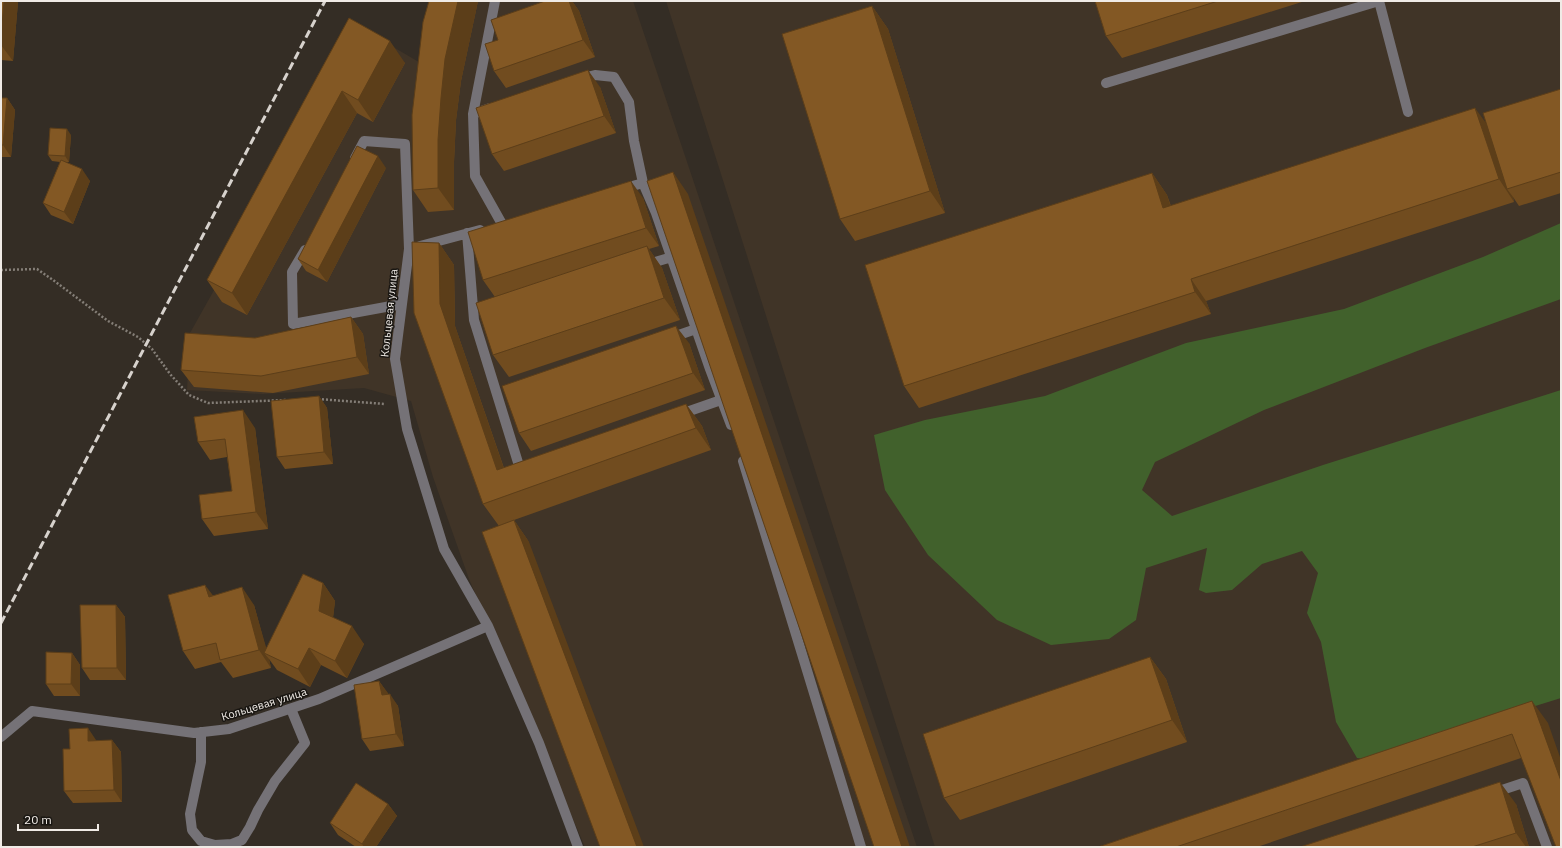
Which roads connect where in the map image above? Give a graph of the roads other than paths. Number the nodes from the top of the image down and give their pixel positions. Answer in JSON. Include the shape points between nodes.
{"nodes":[{"id":1,"x":496,"y":1,"type":"edge"},
{"id":2,"x":1379,"y":1,"type":"edge"},
{"id":3,"x":1106,"y":83,"type":"dead end"},
{"id":4,"x":566,"y":84,"type":"edge"},
{"id":5,"x":501,"y":104,"type":"edge"},
{"id":6,"x":1408,"y":112,"type":"dead end"},
{"id":7,"x":473,"y":114,"type":"junction"},
{"id":8,"x":349,"y":169,"type":"edge"},
{"id":9,"x":643,"y":183,"type":"junction"},
{"id":10,"x":614,"y":192,"type":"edge"},
{"id":11,"x":467,"y":233,"type":"junction"},
{"id":12,"x":311,"y":238,"type":"edge"},
{"id":13,"x":409,"y":249,"type":"junction"},
{"id":14,"x":672,"y":257,"type":"junction"},
{"id":15,"x":634,"y":269,"type":"edge"},
{"id":16,"x":402,"y":304,"type":"junction"},
{"id":17,"x":696,"y":329,"type":"junction"},
{"id":18,"x":660,"y":341,"type":"edge"},
{"id":19,"x":721,"y":400,"type":"junction"},
{"id":20,"x":669,"y":418,"type":"edge"},
{"id":21,"x":733,"y":433,"type":"edge"},
{"id":22,"x":740,"y":453,"type":"edge"},
{"id":23,"x":535,"y":464,"type":"edge"},
{"id":24,"x":488,"y":626,"type":"junction"},
{"id":25,"x":291,"y":709,"type":"junction"},
{"id":26,"x":201,"y":732,"type":"junction"},
{"id":27,"x":1,"y":737,"type":"edge"},
{"id":28,"x":1486,"y":795,"type":"edge"},
{"id":29,"x":578,"y":847,"type":"edge"},
{"id":30,"x":861,"y":847,"type":"edge"},
{"id":31,"x":1547,"y":847,"type":"edge"}],
"edges":[{"from":1,"to":7,"type":"street","via":[[494,25]]},
{"from":2,"to":3,"type":"street"},
{"from":2,"to":6,"type":"street"},
{"from":4,"to":9,"type":"street","via":[[595,75],[614,77],[629,102]]},
{"from":5,"to":7,"type":"street"},
{"from":7,"to":11,"type":"street","via":[[475,176],[499,225]]},
{"from":8,"to":13,"type":"street","name":"Кольцевая улица","via":[[364,141],[405,144]]},
{"from":9,"to":10,"type":"street"},
{"from":9,"to":14,"type":"street"},
{"from":11,"to":13,"type":"street"},
{"from":11,"to":23,"type":"street","via":[[478,319],[502,396],[520,469]]},
{"from":12,"to":16,"type":"street","via":[[292,272],[294,324]]},
{"from":13,"to":16,"type":"street","name":"Кольцевая улица"},
{"from":14,"to":15,"type":"street"},
{"from":14,"to":17,"type":"street"},
{"from":16,"to":24,"type":"street","name":"Кольцевая улица","via":[[395,359],[407,429],[444,549]]},
{"from":17,"to":18,"type":"street"},
{"from":17,"to":19,"type":"street"},
{"from":19,"to":20,"type":"street"},
{"from":19,"to":21,"type":"street"},
{"from":22,"to":30,"type":"street"},
{"from":24,"to":25,"type":"street","name":"Кольцевая улица"},
{"from":24,"to":29,"type":"street","name":"Кольцевая улица","via":[[539,743]]},
{"from":25,"to":26,"type":"street","name":"Кольцевая улица","via":[[229,729]]},
{"from":25,"to":26,"type":"street","via":[[305,743],[275,781],[242,840],[232,844],[215,845],[201,841],[192,830],[190,814],[201,762]]},
{"from":26,"to":27,"type":"street","name":"Кольцевая улица","via":[[32,711]]},
{"from":28,"to":31,"type":"street","via":[[1523,784]]}]}
